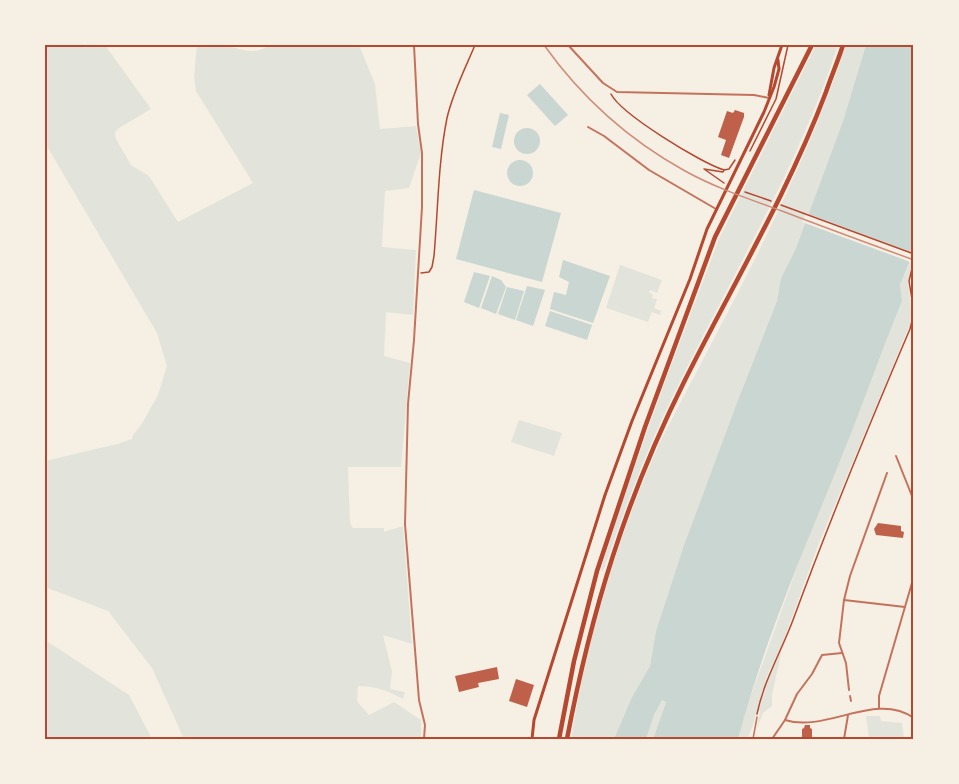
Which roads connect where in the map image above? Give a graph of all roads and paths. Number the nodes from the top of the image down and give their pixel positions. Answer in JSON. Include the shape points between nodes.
{"nodes":[{"id":1,"x":414,"y":45,"type":"edge"},
{"id":2,"x":475,"y":45,"type":"edge"},
{"id":3,"x":521,"y":45,"type":"edge"},
{"id":4,"x":528,"y":45,"type":"edge"},
{"id":5,"x":568,"y":45,"type":"edge"},
{"id":6,"x":782,"y":45,"type":"edge"},
{"id":7,"x":788,"y":45,"type":"edge"},
{"id":8,"x":812,"y":45,"type":"edge"},
{"id":9,"x":843,"y":45,"type":"edge"},
{"id":10,"x":608,"y":87,"type":"junction"},
{"id":11,"x":769,"y":98,"type":"junction"},
{"id":12,"x":588,"y":128,"type":"dead end"},
{"id":13,"x":748,"y":154,"type":"dead end"},
{"id":14,"x":739,"y":161,"type":"junction"},
{"id":15,"x":724,"y":170,"type":"junction"},
{"id":16,"x":730,"y":185,"type":"dead end"},
{"id":17,"x":738,"y":189,"type":"dead end"},
{"id":18,"x":716,"y":209,"type":"junction"},
{"id":19,"x":914,"y":254,"type":"edge"},
{"id":20,"x":914,"y":260,"type":"edge"},
{"id":21,"x":417,"y":273,"type":"junction"},
{"id":22,"x":914,"y":312,"type":"edge"},
{"id":23,"x":896,"y":456,"type":"dead end"},
{"id":24,"x":887,"y":473,"type":"dead end"},
{"id":25,"x":914,"y":501,"type":"edge"},
{"id":26,"x":914,"y":576,"type":"edge"},
{"id":27,"x":844,"y":600,"type":"junction"},
{"id":28,"x":905,"y":607,"type":"junction"},
{"id":29,"x":842,"y":653,"type":"junction"},
{"id":30,"x":849,"y":690,"type":"dead end"},
{"id":31,"x":850,"y":696,"type":"dead end"},
{"id":32,"x":851,"y":701,"type":"dead end"},
{"id":33,"x":879,"y":708,"type":"junction"},
{"id":34,"x":848,"y":715,"type":"junction"},
{"id":35,"x":757,"y":717,"type":"joint"},
{"id":36,"x":914,"y":718,"type":"edge"},
{"id":37,"x":785,"y":720,"type":"junction"},
{"id":38,"x":424,"y":739,"type":"edge"},
{"id":39,"x":532,"y":739,"type":"edge"},
{"id":40,"x":559,"y":739,"type":"edge"},
{"id":41,"x":567,"y":739,"type":"edge"},
{"id":42,"x":753,"y":739,"type":"edge"},
{"id":43,"x":772,"y":739,"type":"edge"},
{"id":44,"x":844,"y":739,"type":"edge"}],
"edges":[{"from":1,"to":21,"type":"street","via":[[422,153]]},
{"from":2,"to":21,"type":"path","via":[[447,117],[432,267],[429,272]]},
{"from":3,"to":4,"type":"path"},
{"from":5,"to":10,"type":"street"},
{"from":6,"to":11,"type":"main road"},
{"from":7,"to":13,"type":"path","via":[[775,104]]},
{"from":8,"to":40,"type":"highway","via":[[715,237],[645,426],[597,571]]},
{"from":9,"to":41,"type":"highway","via":[[788,180],[683,384],[640,479],[593,619]]},
{"from":10,"to":11,"type":"street","via":[[621,93]]},
{"from":10,"to":15,"type":"path","via":[[613,98],[661,136]]},
{"from":11,"to":14,"type":"main road"},
{"from":12,"to":18,"type":"street"},
{"from":14,"to":15,"type":"path","via":[[734,159],[729,169]]},
{"from":14,"to":18,"type":"main road"},
{"from":15,"to":16,"type":"path","via":[[704,168]]},
{"from":17,"to":19,"type":"path"},
{"from":18,"to":39,"type":"main road","via":[[605,495],[534,720]]},
{"from":20,"to":22,"type":"path","via":[[909,281]]},
{"from":21,"to":38,"type":"street","via":[[405,524]]},
{"from":22,"to":35,"type":"path","via":[[771,670]]},
{"from":23,"to":25,"type":"street"},
{"from":24,"to":27,"type":"street"},
{"from":26,"to":28,"type":"street"},
{"from":27,"to":28,"type":"street"},
{"from":27,"to":29,"type":"street","via":[[839,643]]},
{"from":28,"to":33,"type":"street"},
{"from":29,"to":30,"type":"street"},
{"from":29,"to":37,"type":"street","via":[[822,655]]},
{"from":31,"to":32,"type":"street"},
{"from":33,"to":34,"type":"street"},
{"from":33,"to":36,"type":"street"},
{"from":34,"to":37,"type":"street","via":[[793,723]]},
{"from":34,"to":44,"type":"street"},
{"from":35,"to":42,"type":"lane"},
{"from":37,"to":43,"type":"street"}]}
